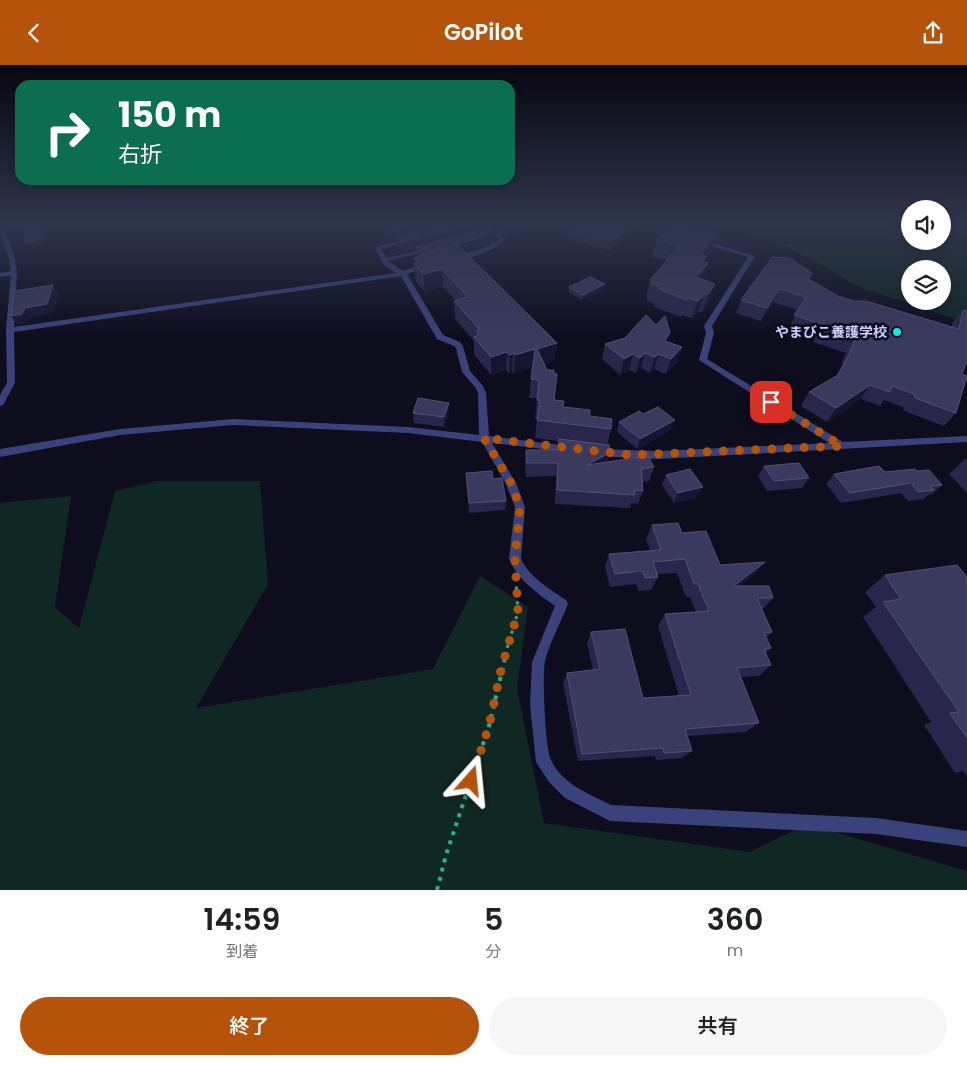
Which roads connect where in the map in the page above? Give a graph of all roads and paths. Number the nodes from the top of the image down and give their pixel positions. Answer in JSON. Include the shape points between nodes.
{"nodes":[{"id":1,"x":12,"y":262,"type":"edge"},
{"id":2,"x":385,"y":262,"type":"edge"},
{"id":3,"x":749,"y":262,"type":"edge"},
{"id":4,"x":430,"y":264,"type":"edge"},
{"id":5,"x":14,"y":273,"type":"junction"},
{"id":6,"x":402,"y":273,"type":"junction"},
{"id":7,"x":0,"y":275,"type":"edge"},
{"id":8,"x":10,"y":330,"type":"junction"},
{"id":9,"x":0,"y":403,"type":"edge"},
{"id":10,"x":484,"y":438,"type":"junction"},
{"id":11,"x":967,"y":439,"type":"edge"},
{"id":12,"x":842,"y":446,"type":"junction"},
{"id":13,"x":0,"y":453,"type":"edge"},
{"id":14,"x":515,"y":559,"type":"junction"},
{"id":15,"x":967,"y":839,"type":"edge"},
{"id":16,"x":437,"y":890,"type":"edge"}],
"edges":[{"from":1,"to":5,"type":"street"},
{"from":2,"to":6,"type":"street"},
{"from":3,"to":12,"type":"street","via":[[708,326],[710,333],[703,359]]},
{"from":4,"to":6,"type":"street"},
{"from":5,"to":7,"type":"lane"},
{"from":5,"to":8,"type":"street"},
{"from":6,"to":8,"type":"street"},
{"from":6,"to":10,"type":"street","via":[[440,337],[453,341],[460,349],[466,372],[479,386]]},
{"from":8,"to":9,"type":"street","via":[[11,383]]},
{"from":10,"to":12,"type":"street","via":[[631,455]]},
{"from":10,"to":13,"type":"street","via":[[408,430],[233,422],[120,432]]},
{"from":10,"to":14,"type":"street","via":[[511,483],[520,507]]},
{"from":11,"to":12,"type":"street"},
{"from":14,"to":15,"type":"street","via":[[520,569],[562,604],[538,662],[537,705],[543,762],[570,793],[610,813],[876,826]]},
{"from":14,"to":16,"type":"path","via":[[518,612],[489,726]]}]}
